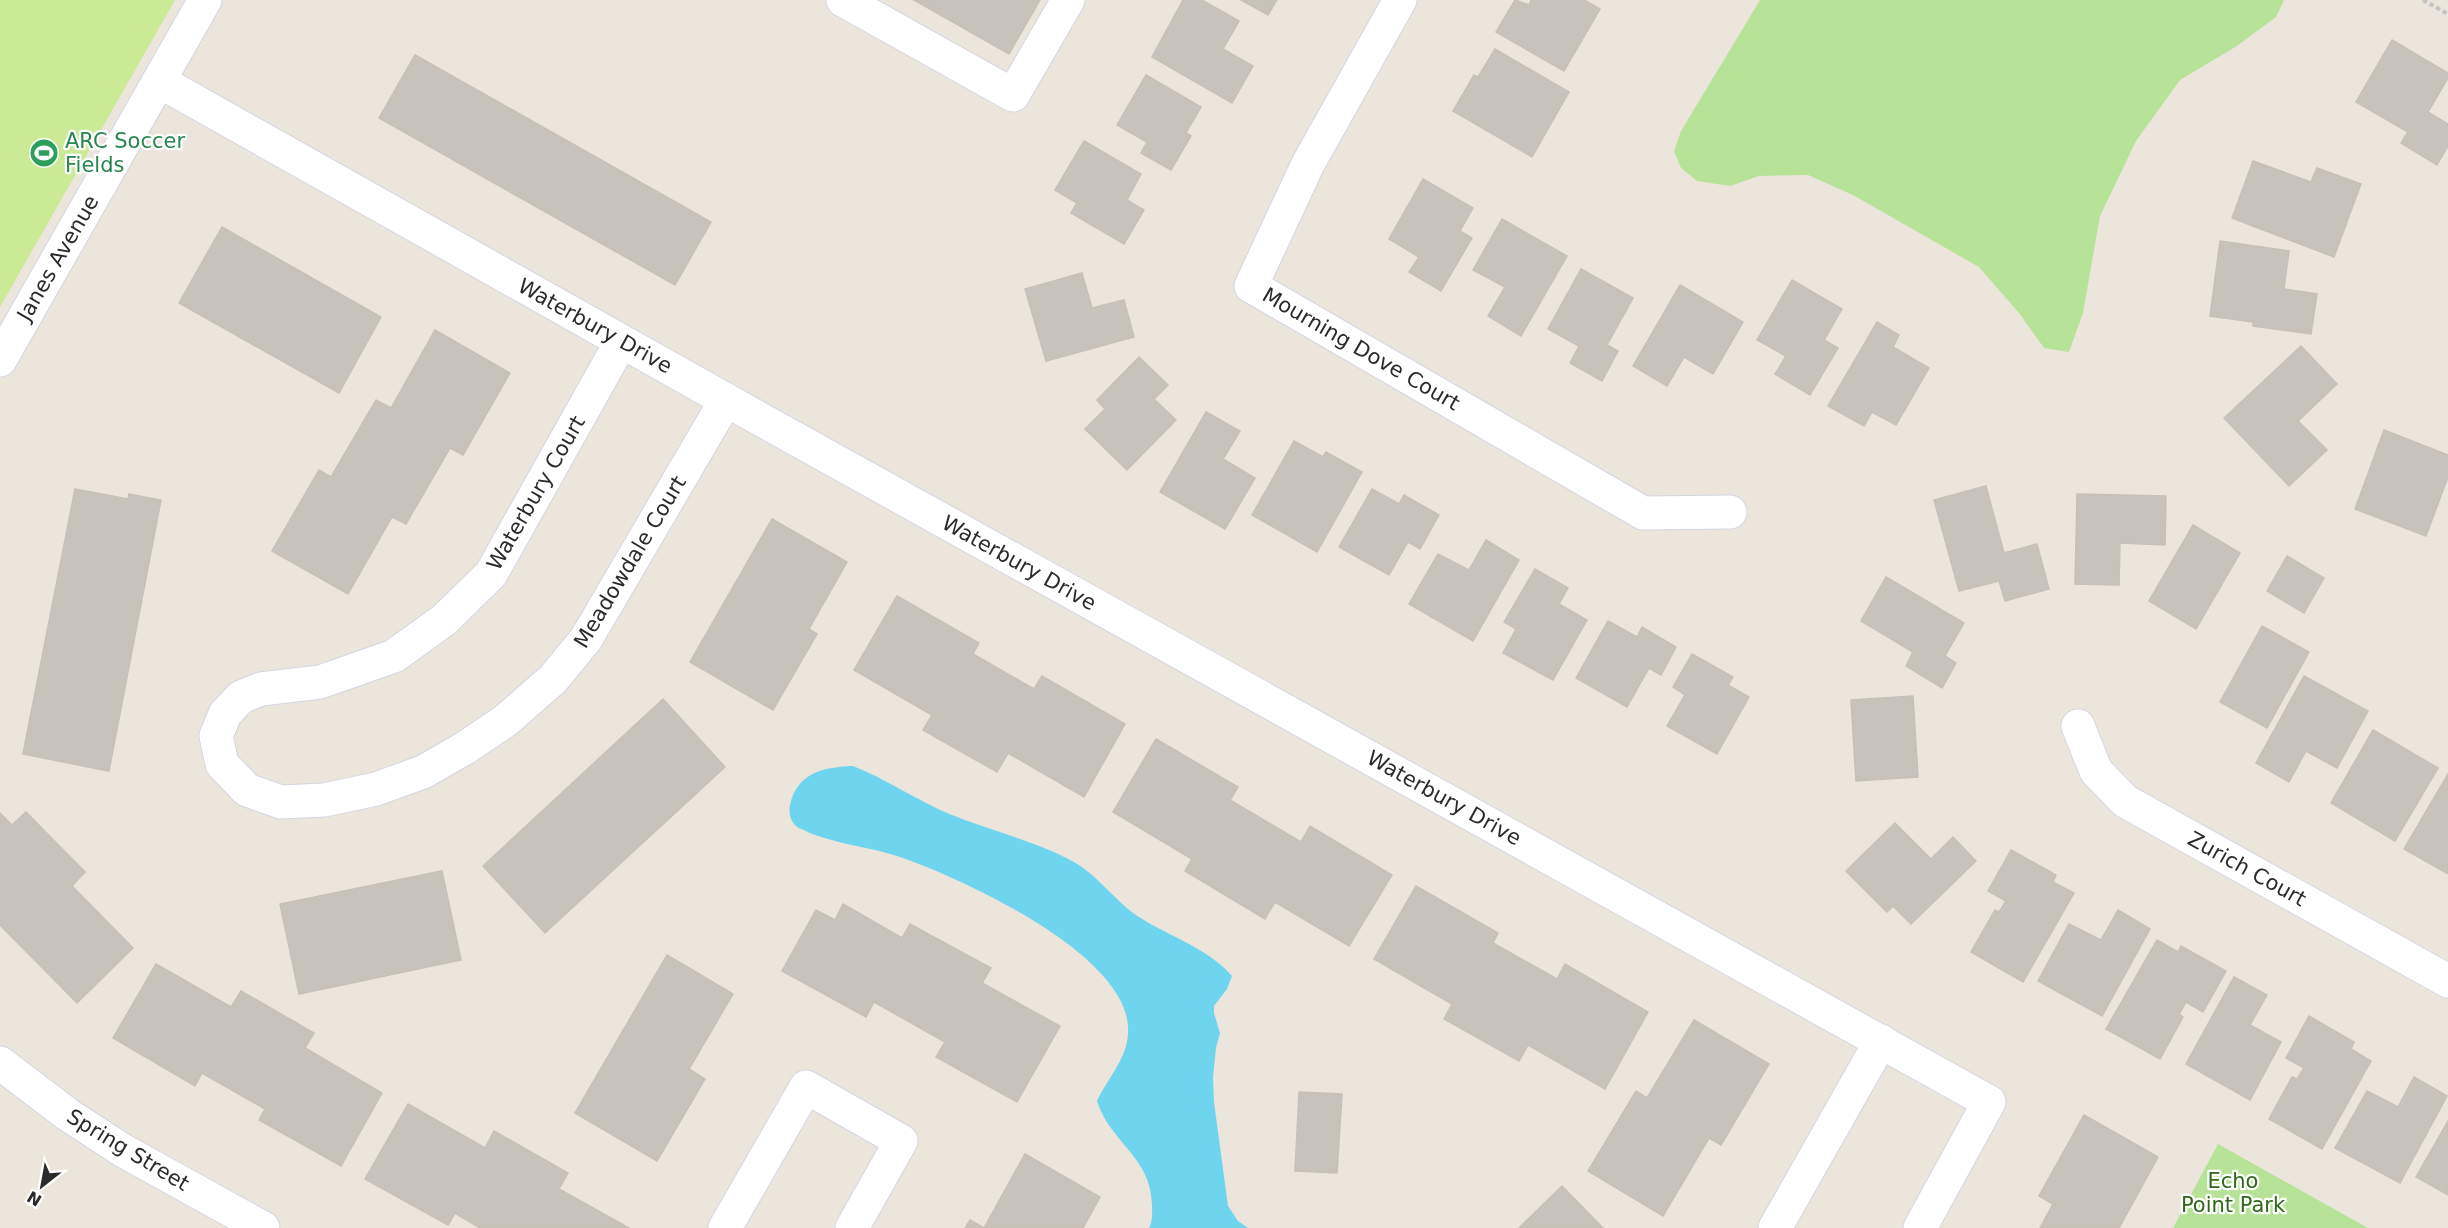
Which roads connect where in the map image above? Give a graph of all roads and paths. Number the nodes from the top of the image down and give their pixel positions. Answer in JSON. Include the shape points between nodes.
{"nodes":[{"id":1,"x":205,"y":0,"type":"edge"},
{"id":2,"x":843,"y":0,"type":"edge"},
{"id":3,"x":1068,"y":0,"type":"edge"},
{"id":4,"x":1400,"y":0,"type":"edge"},
{"id":5,"x":2423,"y":0,"type":"edge"},
{"id":6,"x":2448,"y":14,"type":"edge"},
{"id":7,"x":159,"y":81,"type":"junction"},
{"id":8,"x":621,"y":342,"type":"junction"},
{"id":9,"x":0,"y":360,"type":"edge"},
{"id":10,"x":726,"y":400,"type":"junction"},
{"id":11,"x":1730,"y":512,"type":"dead end"},
{"id":12,"x":2078,"y":726,"type":"dead end"},
{"id":13,"x":216,"y":736,"type":"joint"},
{"id":14,"x":2448,"y":981,"type":"edge"},
{"id":15,"x":1881,"y":1041,"type":"junction"},
{"id":16,"x":0,"y":1063,"type":"edge"},
{"id":17,"x":263,"y":1228,"type":"edge"},
{"id":18,"x":724,"y":1228,"type":"edge"},
{"id":19,"x":852,"y":1228,"type":"edge"},
{"id":20,"x":1775,"y":1228,"type":"edge"},
{"id":21,"x":1920,"y":1228,"type":"edge"}],
"edges":[{"from":1,"to":7,"type":"street","name":"Janes Avenue"},
{"from":2,"to":3,"type":"street","via":[[1013,95]]},
{"from":4,"to":11,"type":"street","name":"Mourning Dove Court","via":[[1308,164],[1251,286],[1643,513]]},
{"from":5,"to":6,"type":"path"},
{"from":7,"to":8,"type":"street","name":"Waterbury Drive"},
{"from":7,"to":9,"type":"street","name":"Janes Avenue"},
{"from":8,"to":10,"type":"street","name":"Waterbury Drive"},
{"from":8,"to":13,"type":"street","name":"Waterbury Court","via":[[491,574],[444,620],[394,656],[320,682],[261,689],[241,697],[225,714]]},
{"from":10,"to":13,"type":"street","name":"Meadowdale Court","via":[[586,639],[553,679],[505,721],[465,748],[423,772],[376,789],[324,800],[281,802],[248,790],[222,764]]},
{"from":10,"to":15,"type":"street","name":"Waterbury Drive"},
{"from":12,"to":14,"type":"street","name":"Zurich Court","via":[[2096,771],[2125,801]]},
{"from":15,"to":20,"type":"street"},
{"from":15,"to":21,"type":"street","name":"Waterbury Drive","via":[[1989,1102]]},
{"from":16,"to":17,"type":"street","name":"Spring Street","via":[[122,1150]]},
{"from":18,"to":19,"type":"street","via":[[806,1087],[901,1141]]}]}
